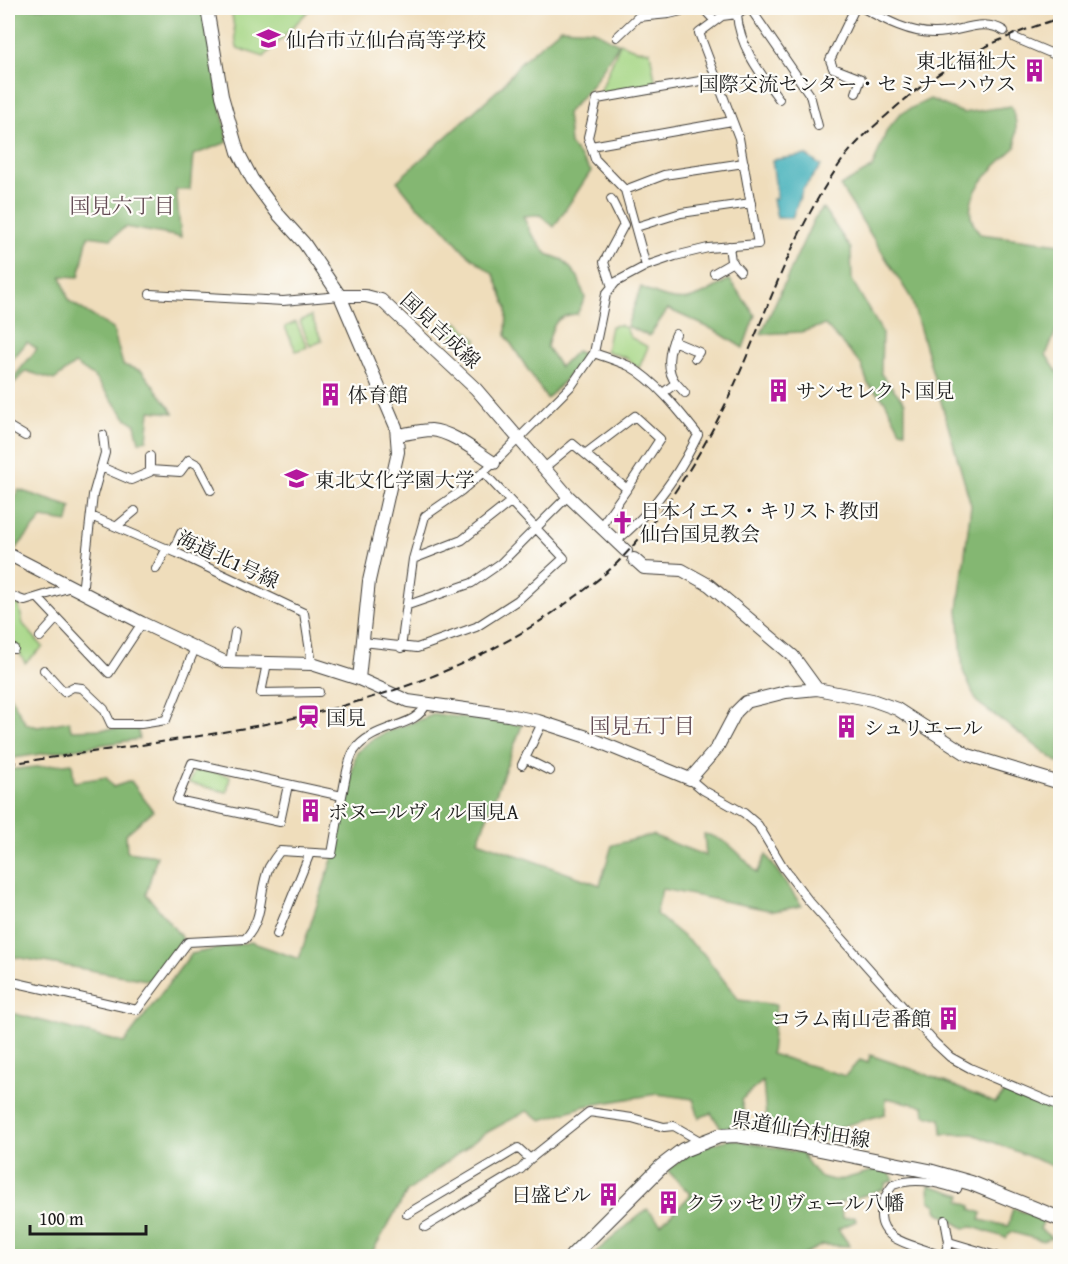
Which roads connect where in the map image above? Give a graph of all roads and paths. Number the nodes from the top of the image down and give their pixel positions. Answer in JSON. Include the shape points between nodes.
{"nodes":[{"id":1,"x":207,"y":8,"type":"edge"},
{"id":2,"x":694,"y":8,"type":"edge"},
{"id":3,"x":703,"y":8,"type":"edge"},
{"id":4,"x":727,"y":8,"type":"edge"},
{"id":5,"x":748,"y":8,"type":"edge"},
{"id":6,"x":855,"y":8,"type":"edge"},
{"id":7,"x":863,"y":8,"type":"edge"},
{"id":8,"x":737,"y":14,"type":"junction"},
{"id":9,"x":714,"y":20,"type":"junction"},
{"id":10,"x":1004,"y":31,"type":"dead end"},
{"id":11,"x":617,"y":37,"type":"dead end"},
{"id":12,"x":1015,"y":38,"type":"dead end"},
{"id":13,"x":1060,"y":57,"type":"edge"},
{"id":14,"x":717,"y":78,"type":"junction"},
{"id":15,"x":856,"y":93,"type":"dead end"},
{"id":16,"x":780,"y":98,"type":"dead end"},
{"id":17,"x":732,"y":121,"type":"junction"},
{"id":18,"x":818,"y":126,"type":"dead end"},
{"id":19,"x":591,"y":146,"type":"junction"},
{"id":20,"x":744,"y":162,"type":"junction"},
{"id":21,"x":625,"y":190,"type":"junction"},
{"id":22,"x":611,"y":199,"type":"dead end"},
{"id":23,"x":751,"y":204,"type":"junction"},
{"id":24,"x":636,"y":227,"type":"junction"},
{"id":25,"x":729,"y":246,"type":"junction"},
{"id":26,"x":733,"y":262,"type":"junction"},
{"id":27,"x":646,"y":266,"type":"junction"},
{"id":28,"x":740,"y":271,"type":"dead end"},
{"id":29,"x":714,"y":273,"type":"dead end"},
{"id":30,"x":612,"y":287,"type":"junction"},
{"id":31,"x":150,"y":294,"type":"dead end"},
{"id":32,"x":340,"y":296,"type":"junction"},
{"id":33,"x":699,"y":352,"type":"dead end"},
{"id":34,"x":594,"y":353,"type":"junction"},
{"id":35,"x":676,"y":383,"type":"junction"},
{"id":36,"x":663,"y":393,"type":"junction"},
{"id":37,"x":685,"y":393,"type":"dead end"},
{"id":38,"x":8,"y":426,"type":"edge"},
{"id":39,"x":103,"y":435,"type":"dead end"},
{"id":40,"x":398,"y":435,"type":"junction"},
{"id":41,"x":25,"y":436,"type":"dead end"},
{"id":42,"x":518,"y":438,"type":"junction"},
{"id":43,"x":585,"y":454,"type":"junction"},
{"id":44,"x":150,"y":456,"type":"dead end"},
{"id":45,"x":494,"y":464,"type":"junction"},
{"id":46,"x":101,"y":467,"type":"junction"},
{"id":47,"x":544,"y":468,"type":"junction"},
{"id":48,"x":150,"y":470,"type":"junction"},
{"id":49,"x":483,"y":472,"type":"junction"},
{"id":50,"x":627,"y":489,"type":"junction"},
{"id":51,"x":211,"y":490,"type":"dead end"},
{"id":52,"x":568,"y":496,"type":"junction"},
{"id":53,"x":509,"y":503,"type":"junction"},
{"id":54,"x":135,"y":511,"type":"dead end"},
{"id":55,"x":90,"y":516,"type":"junction"},
{"id":56,"x":117,"y":526,"type":"junction"},
{"id":57,"x":601,"y":526,"type":"junction"},
{"id":58,"x":535,"y":529,"type":"junction"},
{"id":59,"x":181,"y":533,"type":"dead end"},
{"id":60,"x":616,"y":541,"type":"junction"},
{"id":61,"x":170,"y":550,"type":"junction"},
{"id":62,"x":8,"y":554,"type":"edge"},
{"id":63,"x":413,"y":559,"type":"junction"},
{"id":64,"x":156,"y":569,"type":"dead end"},
{"id":65,"x":77,"y":590,"type":"junction"},
{"id":66,"x":8,"y":595,"type":"edge"},
{"id":67,"x":38,"y":598,"type":"junction"},
{"id":68,"x":408,"y":605,"type":"junction"},
{"id":69,"x":57,"y":618,"type":"junction"},
{"id":70,"x":142,"y":623,"type":"junction"},
{"id":71,"x":235,"y":632,"type":"dead end"},
{"id":72,"x":40,"y":637,"type":"dead end"},
{"id":73,"x":363,"y":642,"type":"junction"},
{"id":74,"x":195,"y":648,"type":"junction"},
{"id":75,"x":402,"y":648,"type":"junction"},
{"id":76,"x":230,"y":663,"type":"junction"},
{"id":77,"x":267,"y":663,"type":"junction"},
{"id":78,"x":312,"y":664,"type":"junction"},
{"id":79,"x":44,"y":670,"type":"dead end"},
{"id":80,"x":359,"y":679,"type":"junction"},
{"id":81,"x":817,"y":689,"type":"junction"},
{"id":82,"x":319,"y":692,"type":"dead end"},
{"id":83,"x":426,"y":704,"type":"junction"},
{"id":84,"x":542,"y":723,"type":"junction"},
{"id":85,"x":550,"y":771,"type":"dead end"},
{"id":86,"x":690,"y":779,"type":"junction"},
{"id":87,"x":1060,"y":783,"type":"edge"},
{"id":88,"x":288,"y":785,"type":"junction"},
{"id":89,"x":342,"y":796,"type":"junction"},
{"id":90,"x":310,"y":853,"type":"junction"},
{"id":91,"x":277,"y":934,"type":"dead end"},
{"id":92,"x":8,"y":981,"type":"edge"},
{"id":93,"x":1060,"y":1106,"type":"edge"},
{"id":94,"x":700,"y":1141,"type":"junction"},
{"id":95,"x":530,"y":1159,"type":"junction"},
{"id":96,"x":960,"y":1180,"type":"junction"},
{"id":97,"x":407,"y":1214,"type":"dead end"},
{"id":98,"x":1060,"y":1219,"type":"edge"},
{"id":99,"x":945,"y":1220,"type":"dead end"},
{"id":100,"x":425,"y":1227,"type":"dead end"},
{"id":101,"x":948,"y":1242,"type":"junction"},
{"id":102,"x":466,"y":1257,"type":"edge"},
{"id":103,"x":471,"y":1257,"type":"edge"},
{"id":104,"x":572,"y":1257,"type":"edge"},
{"id":105,"x":942,"y":1257,"type":"edge"},
{"id":106,"x":996,"y":1257,"type":"edge"}],
"edges":[{"from":1,"to":32,"type":"street","via":[[222,96],[238,152],[252,179],[304,243]]},
{"from":2,"to":11,"type":"street","via":[[638,17]]},
{"from":3,"to":9,"type":"street"},
{"from":4,"to":8,"type":"street"},
{"from":5,"to":8,"type":"street"},
{"from":5,"to":18,"type":"street","via":[[810,95]]},
{"from":6,"to":15,"type":"street","via":[[830,60],[833,68],[861,79]]},
{"from":7,"to":10,"type":"street","via":[[920,32],[939,33],[963,26]]},
{"from":8,"to":9,"type":"street"},
{"from":8,"to":16,"type":"street","via":[[738,30],[745,45]]},
{"from":9,"to":14,"type":"street","via":[[699,33]]},
{"from":12,"to":13,"type":"street"},
{"from":14,"to":17,"type":"street"},
{"from":14,"to":19,"type":"street","via":[[597,99],[590,120]]},
{"from":17,"to":19,"type":"street"},
{"from":17,"to":20,"type":"street"},
{"from":19,"to":21,"type":"street","via":[[595,159]]},
{"from":20,"to":21,"type":"street","via":[[664,175]]},
{"from":20,"to":23,"type":"street"},
{"from":21,"to":24,"type":"street"},
{"from":22,"to":30,"type":"street","via":[[624,225],[604,262]]},
{"from":23,"to":24,"type":"street","via":[[702,209]]},
{"from":23,"to":25,"type":"street","via":[[758,244]]},
{"from":24,"to":27,"type":"street"},
{"from":25,"to":26,"type":"street"},
{"from":25,"to":27,"type":"street"},
{"from":26,"to":28,"type":"street"},
{"from":26,"to":29,"type":"street"},
{"from":27,"to":30,"type":"street"},
{"from":30,"to":34,"type":"street","via":[[606,294]]},
{"from":31,"to":32,"type":"street","via":[[283,301]]},
{"from":32,"to":40,"type":"street"},
{"from":32,"to":42,"type":"street","name":"国見吉成線","via":[[381,300],[476,389]]},
{"from":33,"to":35,"type":"street","via":[[675,338],[670,376]]},
{"from":34,"to":36,"type":"street","via":[[628,366]]},
{"from":34,"to":42,"type":"street","via":[[572,385]]},
{"from":35,"to":36,"type":"street"},
{"from":35,"to":37,"type":"street"},
{"from":36,"to":60,"type":"street","via":[[698,435],[650,511]]},
{"from":38,"to":41,"type":"street"},
{"from":39,"to":46,"type":"street","via":[[105,453]]},
{"from":40,"to":45,"type":"street","via":[[436,432],[464,444]]},
{"from":40,"to":73,"type":"street","via":[[398,452],[369,581]]},
{"from":42,"to":45,"type":"street"},
{"from":42,"to":47,"type":"street","name":"国見吉成線"},
{"from":43,"to":47,"type":"street","via":[[573,444]]},
{"from":43,"to":50,"type":"street"},
{"from":43,"to":50,"type":"street","via":[[635,416],[660,439]]},
{"from":44,"to":48,"type":"street"},
{"from":45,"to":49,"type":"street"},
{"from":46,"to":48,"type":"street","via":[[126,480],[144,476]]},
{"from":46,"to":55,"type":"street"},
{"from":47,"to":52,"type":"street","name":"国見吉成線"},
{"from":48,"to":51,"type":"street","via":[[180,472],[189,459],[198,465]]},
{"from":49,"to":53,"type":"street"},
{"from":49,"to":63,"type":"street","via":[[425,516]]},
{"from":50,"to":57,"type":"street"},
{"from":52,"to":57,"type":"street","name":"国見吉成線"},
{"from":52,"to":58,"type":"street"},
{"from":53,"to":58,"type":"street"},
{"from":53,"to":63,"type":"street","via":[[462,540]]},
{"from":54,"to":56,"type":"street"},
{"from":55,"to":56,"type":"street","name":"海道北1号線"},
{"from":55,"to":65,"type":"street"},
{"from":56,"to":61,"type":"street","name":"海道北1号線"},
{"from":57,"to":60,"type":"street","name":"国見吉成線"},
{"from":58,"to":68,"type":"street","via":[[472,583]]},
{"from":58,"to":75,"type":"street","via":[[564,558],[518,600],[476,627],[417,648]]},
{"from":59,"to":61,"type":"street"},
{"from":60,"to":81,"type":"street","name":"国見吉成線","via":[[644,568],[682,570],[709,585],[793,656]]},
{"from":61,"to":64,"type":"street"},
{"from":61,"to":78,"type":"street","name":"海道北1号線","via":[[304,613]]},
{"from":62,"to":65,"type":"street"},
{"from":63,"to":68,"type":"street"},
{"from":65,"to":67,"type":"street"},
{"from":65,"to":70,"type":"street"},
{"from":66,"to":67,"type":"street","via":[[25,601]]},
{"from":67,"to":69,"type":"street"},
{"from":68,"to":75,"type":"street"},
{"from":69,"to":70,"type":"street","via":[[109,673]]},
{"from":69,"to":72,"type":"street"},
{"from":70,"to":74,"type":"street"},
{"from":71,"to":76,"type":"street"},
{"from":73,"to":75,"type":"street"},
{"from":73,"to":80,"type":"street"},
{"from":74,"to":76,"type":"street"},
{"from":74,"to":79,"type":"street","via":[[166,720],[141,724],[111,724],[104,709],[82,687],[64,692]]},
{"from":76,"to":77,"type":"street"},
{"from":77,"to":78,"type":"street"},
{"from":77,"to":82,"type":"street","via":[[261,693]]},
{"from":78,"to":80,"type":"street"},
{"from":80,"to":83,"type":"street","via":[[408,701]]},
{"from":81,"to":86,"type":"street","via":[[746,702],[736,712],[717,748]]},
{"from":81,"to":87,"type":"street","via":[[862,697],[897,709],[968,755]]},
{"from":83,"to":84,"type":"street"},
{"from":83,"to":89,"type":"street","via":[[423,714],[364,739],[352,753]]},
{"from":84,"to":85,"type":"street","via":[[524,762]]},
{"from":84,"to":86,"type":"street"},
{"from":86,"to":93,"type":"street","via":[[758,825],[808,900],[950,1057]]},
{"from":88,"to":88,"type":"street","via":[[192,763],[177,800],[280,822]]},
{"from":88,"to":89,"type":"street"},
{"from":89,"to":90,"type":"street","via":[[332,854]]},
{"from":90,"to":91,"type":"street"},
{"from":90,"to":92,"type":"street","via":[[280,851],[268,868],[261,913],[253,931],[245,939],[188,942],[137,1010]]},
{"from":94,"to":95,"type":"street","via":[[674,1126],[589,1112]]},
{"from":94,"to":96,"type":"main road","name":"県道仙台村田線","via":[[736,1135]]},
{"from":94,"to":104,"type":"main road","name":"県道仙台村田線","via":[[662,1166]]},
{"from":95,"to":97,"type":"street","via":[[518,1148]]},
{"from":95,"to":100,"type":"street","via":[[521,1169]]},
{"from":96,"to":98,"type":"main road","name":"県道仙台村田線"},
{"from":96,"to":105,"type":"street","via":[[957,1189],[938,1183],[901,1182],[893,1185],[881,1206],[882,1225],[888,1234]]},
{"from":99,"to":101,"type":"street"},
{"from":101,"to":105,"type":"street"},
{"from":101,"to":106,"type":"street"},
{"from":102,"to":103,"type":"street"}]}
